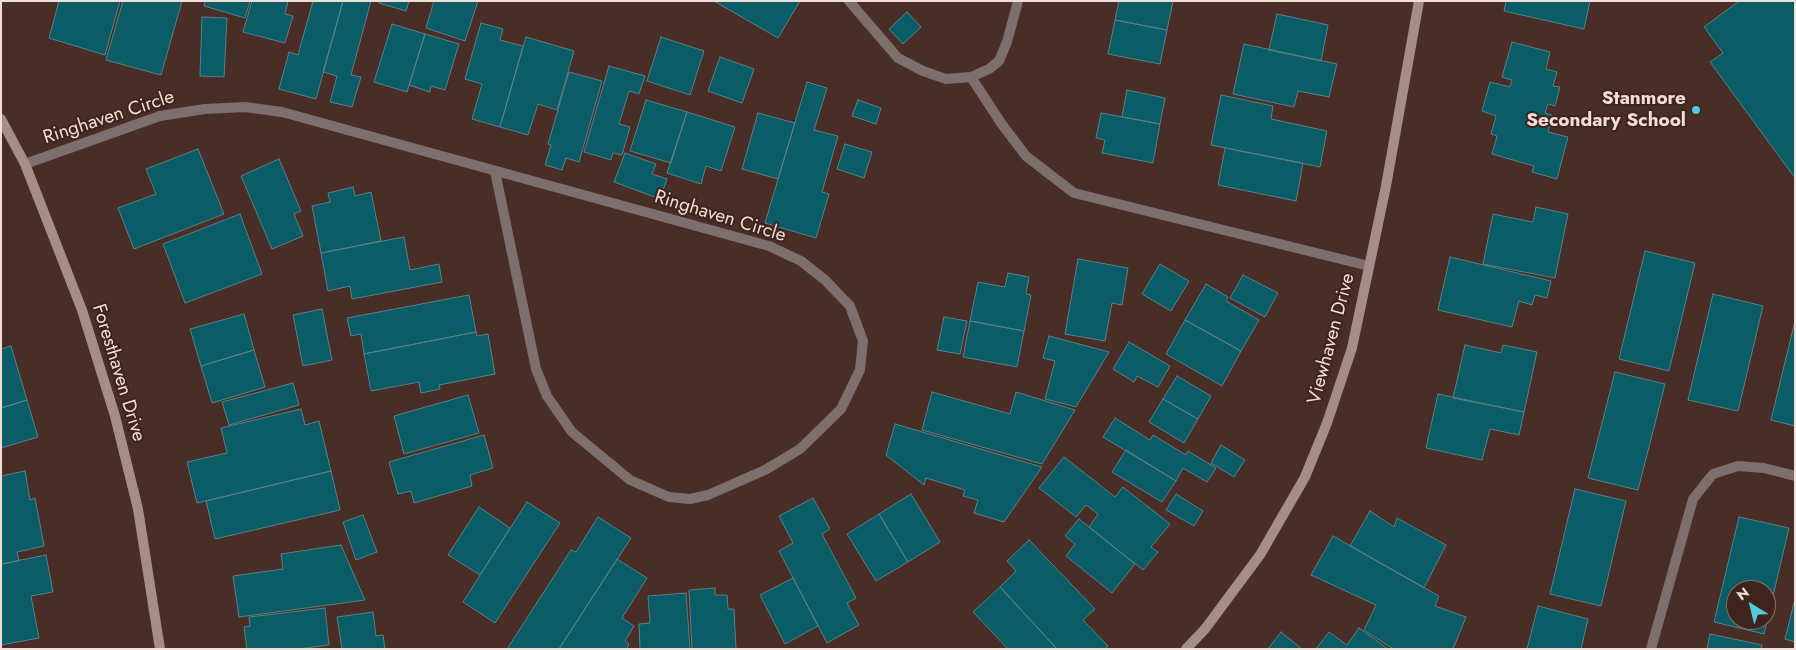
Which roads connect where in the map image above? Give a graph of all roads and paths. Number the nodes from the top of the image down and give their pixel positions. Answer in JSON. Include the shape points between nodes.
{"nodes":[{"id":1,"x":850,"y":1,"type":"edge"},
{"id":2,"x":1018,"y":1,"type":"edge"},
{"id":3,"x":1419,"y":1,"type":"edge"},
{"id":4,"x":971,"y":78,"type":"junction"},
{"id":5,"x":1,"y":119,"type":"edge"},
{"id":6,"x":25,"y":164,"type":"junction"},
{"id":7,"x":495,"y":171,"type":"junction"},
{"id":8,"x":1369,"y":266,"type":"junction"},
{"id":9,"x":1795,"y":476,"type":"edge"},
{"id":10,"x":160,"y":649,"type":"edge"},
{"id":11,"x":1186,"y":649,"type":"edge"},
{"id":12,"x":1651,"y":649,"type":"edge"}],
"edges":[{"from":1,"to":4,"type":"street","via":[[898,58],[946,79]]},
{"from":2,"to":4,"type":"street","via":[[1008,42],[999,61]]},
{"from":3,"to":8,"type":"street","name":"Viewhaven Drive"},
{"from":4,"to":8,"type":"street","via":[[1026,156],[1074,193]]},
{"from":5,"to":6,"type":"street","name":"Foresthaven Drive"},
{"from":6,"to":7,"type":"street","name":"Ringhaven Circle","via":[[160,116],[205,108],[245,107],[282,112]]},
{"from":6,"to":10,"type":"street","name":"Foresthaven Drive","via":[[82,310],[115,416],[138,509]]},
{"from":7,"to":7,"type":"street","name":"Ringhaven Circle","via":[[536,369],[547,396],[572,432],[630,480],[669,497],[690,499],[708,495],[765,470],[800,449],[841,409],[860,370],[863,341],[850,306],[801,261],[769,246]]},
{"from":8,"to":11,"type":"street","name":"Viewhaven Drive","via":[[1352,348],[1328,423],[1305,477],[1260,556]]},
{"from":9,"to":12,"type":"street","via":[[1764,468],[1738,466],[1713,474],[1694,499]]}]}
